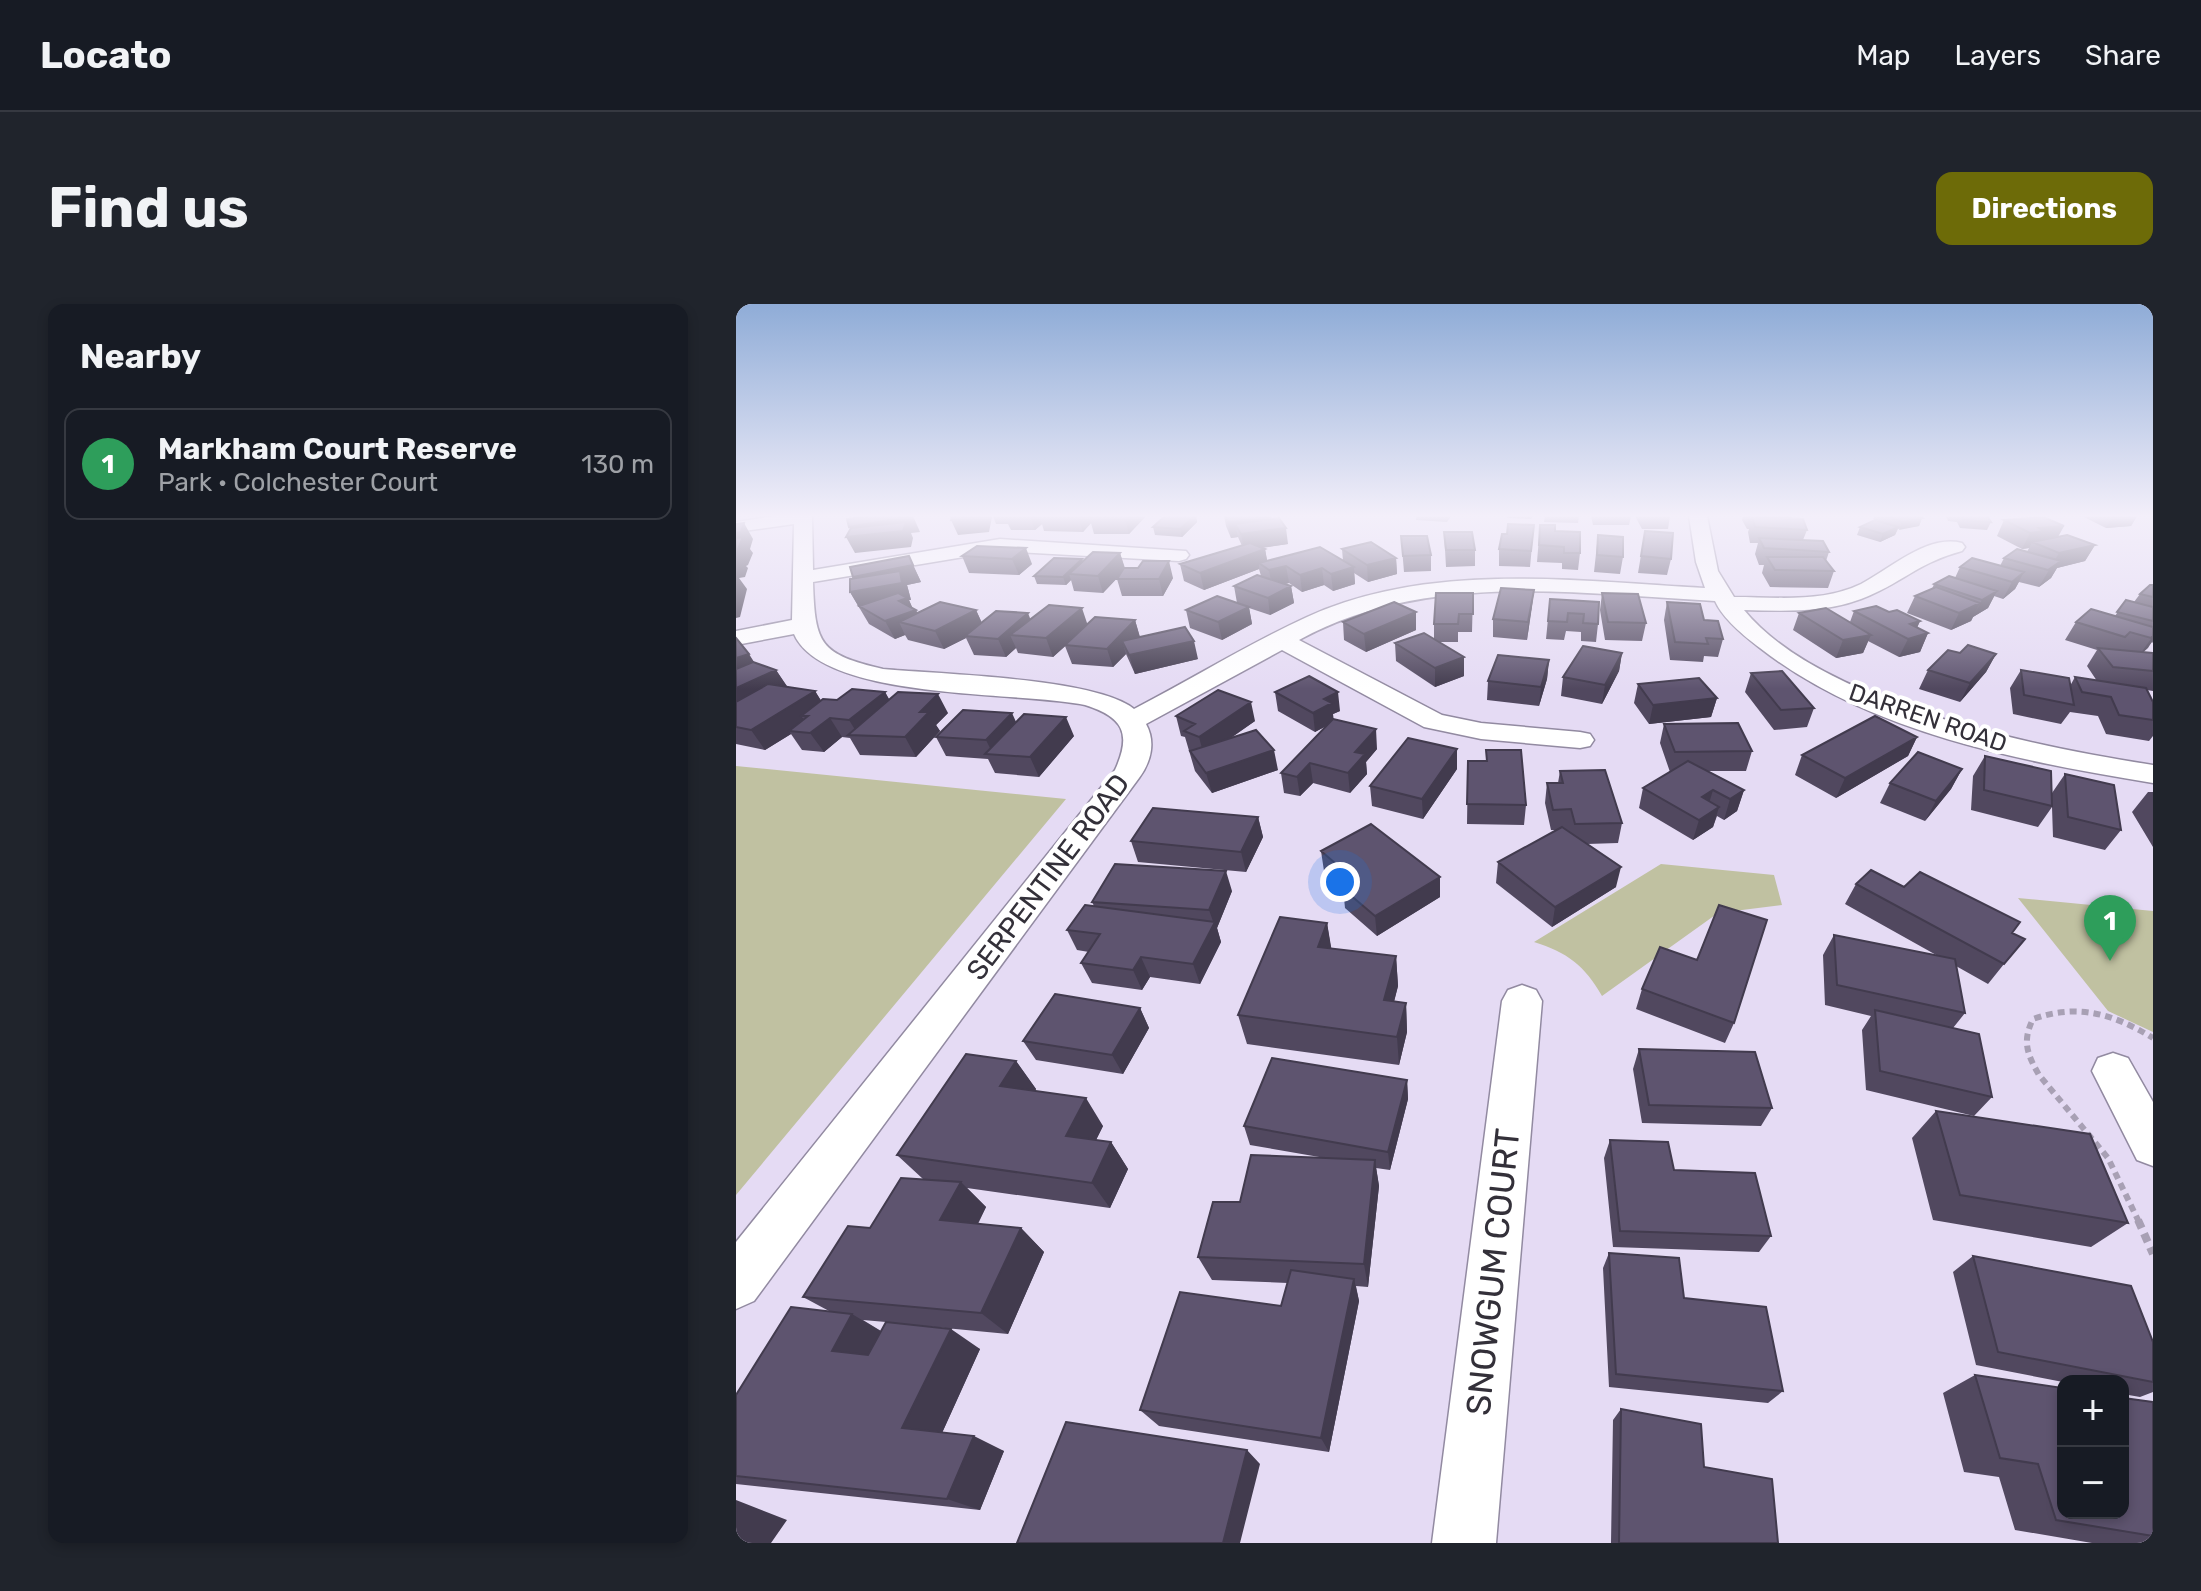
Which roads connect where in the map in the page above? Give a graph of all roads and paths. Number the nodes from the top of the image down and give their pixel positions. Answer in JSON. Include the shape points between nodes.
{"nodes":[{"id":1,"x":801,"y":574,"type":"edge"},
{"id":2,"x":826,"y":574,"type":"edge"},
{"id":3,"x":1710,"y":574,"type":"edge"},
{"id":4,"x":1890,"y":574,"type":"edge"},
{"id":5,"x":801,"y":578,"type":"junction"},
{"id":6,"x":1723,"y":599,"type":"junction"},
{"id":7,"x":803,"y":625,"type":"junction"},
{"id":8,"x":736,"y":638,"type":"edge"},
{"id":9,"x":1281,"y":640,"type":"junction"},
{"id":10,"x":1124,"y":714,"type":"junction"},
{"id":11,"x":1580,"y":740,"type":"dead end"},
{"id":12,"x":2153,"y":774,"type":"edge"},
{"id":13,"x":1522,"y":1001,"type":"dead end"},
{"id":14,"x":2113,"y":1071,"type":"dead end"},
{"id":15,"x":2153,"y":1145,"type":"edge"},
{"id":16,"x":736,"y":1283,"type":"edge"},
{"id":17,"x":1464,"y":1543,"type":"edge"}],
"edges":[{"from":1,"to":5,"type":"street"},
{"from":2,"to":5,"type":"street"},
{"from":3,"to":6,"type":"street","name":"DARREN ROAD"},
{"from":4,"to":6,"type":"street","via":[[1842,598]]},
{"from":5,"to":7,"type":"street"},
{"from":6,"to":9,"type":"street","via":[[1511,584],[1438,589],[1338,612]]},
{"from":6,"to":12,"type":"street","name":"DARREN ROAD","via":[[1741,624],[1778,652],[1893,710],[2025,751]]},
{"from":7,"to":8,"type":"street"},
{"from":7,"to":10,"type":"street","via":[[819,652],[861,671],[1074,695]]},
{"from":9,"to":10,"type":"street","via":[[1257,656]]},
{"from":9,"to":11,"type":"street","via":[[1434,721]]},
{"from":10,"to":16,"type":"street","name":"SERPENTINE ROAD","via":[[1139,738],[1129,772]]},
{"from":13,"to":17,"type":"street","name":"SNOWGUM COURT"},
{"from":14,"to":15,"type":"street"}]}
